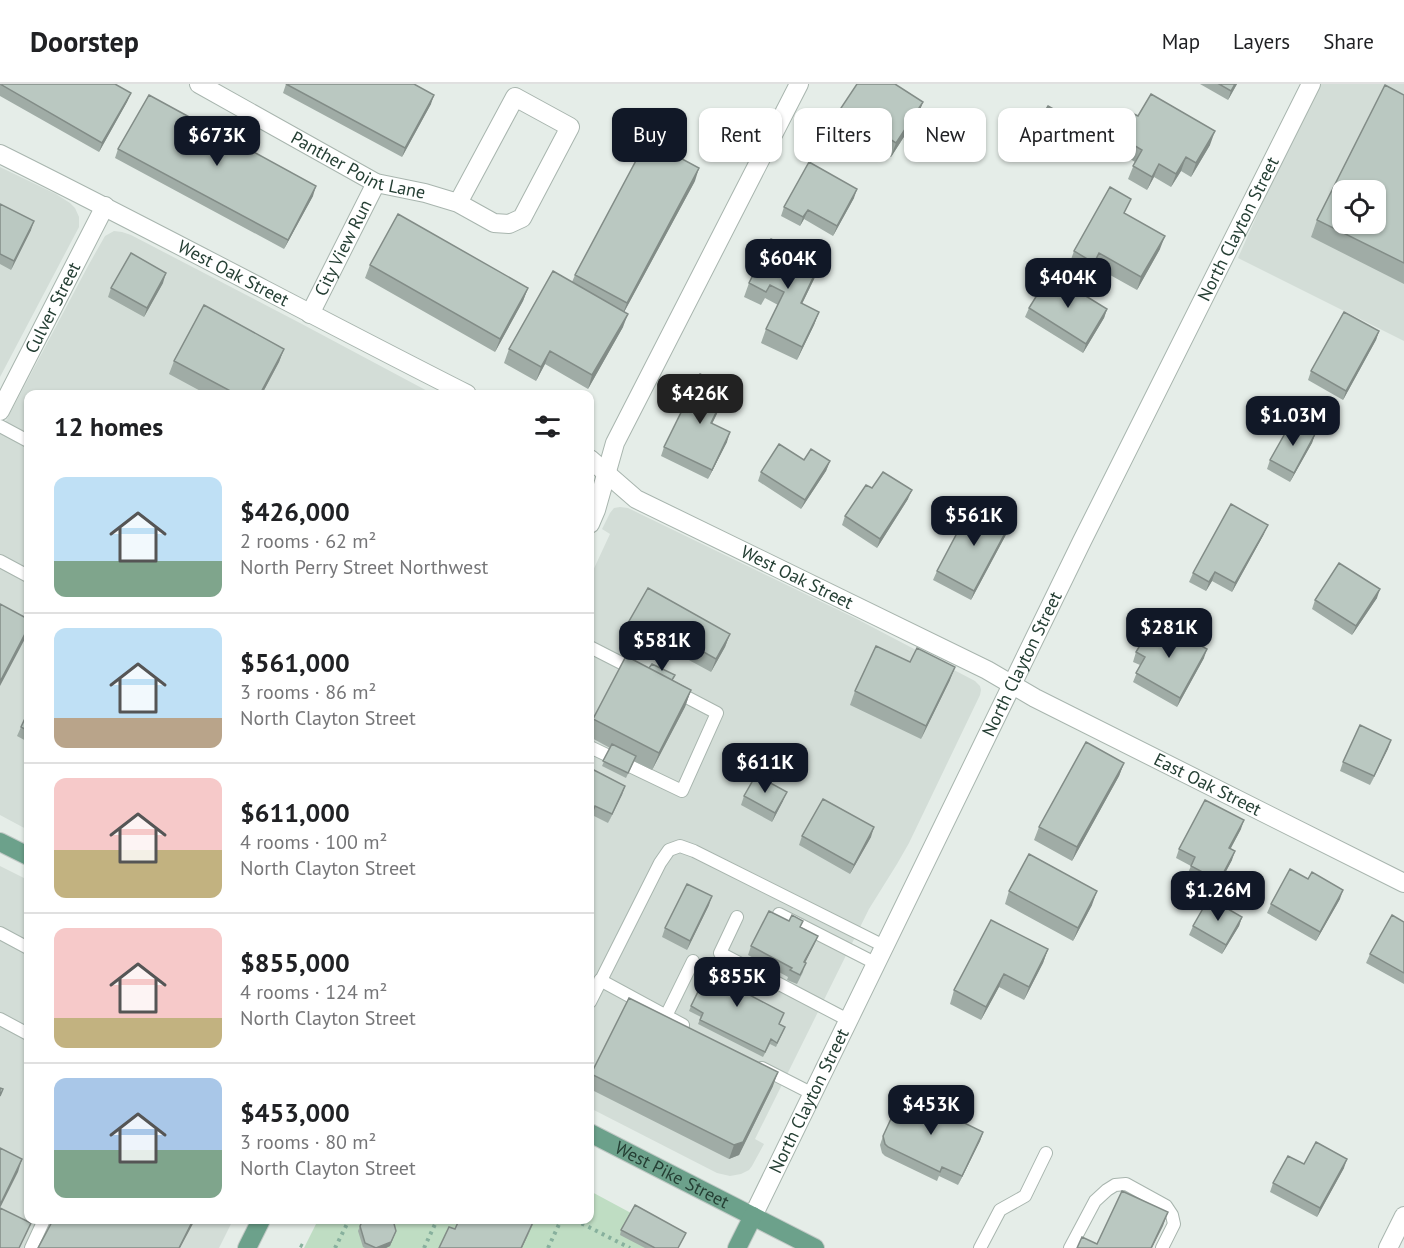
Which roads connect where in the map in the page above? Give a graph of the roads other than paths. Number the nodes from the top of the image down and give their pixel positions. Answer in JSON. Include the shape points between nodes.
{"nodes":[{"id":1,"x":199,"y":84,"type":"edge"},
{"id":2,"x":799,"y":84,"type":"edge"},
{"id":3,"x":1311,"y":84,"type":"edge"},
{"id":4,"x":0,"y":154,"type":"edge"},
{"id":5,"x":376,"y":183,"type":"junction"},
{"id":6,"x":458,"y":203,"type":"junction"},
{"id":7,"x":105,"y":206,"type":"junction"},
{"id":8,"x":310,"y":314,"type":"junction"},
{"id":9,"x":459,"y":390,"type":"edge"},
{"id":10,"x":0,"y":411,"type":"edge"},
{"id":11,"x":0,"y":426,"type":"edge"},
{"id":12,"x":24,"y":439,"type":"edge"},
{"id":13,"x":594,"y":463,"type":"edge"},
{"id":14,"x":607,"y":475,"type":"junction"},
{"id":15,"x":594,"y":515,"type":"edge"},
{"id":16,"x":0,"y":561,"type":"edge"},
{"id":17,"x":24,"y":574,"type":"edge"},
{"id":18,"x":594,"y":649,"type":"edge"},
{"id":19,"x":649,"y":677,"type":"edge"},
{"id":20,"x":1013,"y":685,"type":"junction"},
{"id":21,"x":668,"y":687,"type":"edge"},
{"id":22,"x":594,"y":749,"type":"edge"},
{"id":23,"x":0,"y":842,"type":"edge"},
{"id":24,"x":24,"y":854,"type":"edge"},
{"id":25,"x":1404,"y":883,"type":"edge"},
{"id":26,"x":779,"y":914,"type":"edge"},
{"id":27,"x":737,"y":917,"type":"dead end"},
{"id":28,"x":0,"y":933,"type":"edge"},
{"id":29,"x":24,"y":946,"type":"edge"},
{"id":30,"x":884,"y":946,"type":"junction"},
{"id":31,"x":693,"y":961,"type":"dead end"},
{"id":32,"x":876,"y":963,"type":"junction"},
{"id":33,"x":600,"y":980,"type":"junction"},
{"id":34,"x":594,"y":993,"type":"edge"},
{"id":35,"x":666,"y":1016,"type":"junction"},
{"id":36,"x":0,"y":1019,"type":"edge"},
{"id":37,"x":848,"y":1020,"type":"junction"},
{"id":38,"x":24,"y":1032,"type":"edge"},
{"id":39,"x":695,"y":1032,"type":"edge"},
{"id":40,"x":755,"y":1064,"type":"edge"},
{"id":41,"x":813,"y":1094,"type":"junction"},
{"id":42,"x":594,"y":1135,"type":"edge"},
{"id":43,"x":1046,"y":1153,"type":"dead end"},
{"id":44,"x":753,"y":1216,"type":"junction"},
{"id":45,"x":1404,"y":1216,"type":"edge"},
{"id":46,"x":42,"y":1224,"type":"edge"},
{"id":47,"x":259,"y":1224,"type":"edge"},
{"id":48,"x":31,"y":1248,"type":"edge"},
{"id":49,"x":247,"y":1248,"type":"edge"},
{"id":50,"x":737,"y":1248,"type":"edge"},
{"id":51,"x":815,"y":1248,"type":"edge"},
{"id":52,"x":980,"y":1248,"type":"edge"},
{"id":53,"x":1070,"y":1248,"type":"edge"},
{"id":54,"x":1162,"y":1248,"type":"edge"},
{"id":55,"x":1388,"y":1248,"type":"edge"}],
"edges":[{"from":1,"to":5,"type":"street","name":"Panther Point Lane"},
{"from":2,"to":14,"type":"street","via":[[615,443]]},
{"from":3,"to":20,"type":"street","name":"North Clayton Street"},
{"from":4,"to":7,"type":"street","name":"West Oak Street"},
{"from":5,"to":6,"type":"street","name":"Panther Point Lane"},
{"from":5,"to":8,"type":"street","name":"City View Run"},
{"from":6,"to":6,"type":"street","name":"Panther Point Lane","via":[[515,98],[570,127],[522,218],[508,224],[494,223]]},
{"from":7,"to":8,"type":"street","name":"West Oak Street"},
{"from":7,"to":10,"type":"street","name":"Culver Street"},
{"from":8,"to":9,"type":"street","name":"West Oak Street"},
{"from":11,"to":12,"type":"lane"},
{"from":13,"to":14,"type":"street","name":"West Oak Street"},
{"from":14,"to":15,"type":"street"},
{"from":14,"to":20,"type":"street","name":"West Oak Street","via":[[636,499]]},
{"from":16,"to":17,"type":"lane"},
{"from":18,"to":19,"type":"lane"},
{"from":20,"to":25,"type":"street","name":"East Oak Street"},
{"from":20,"to":30,"type":"street","name":"North Clayton Street"},
{"from":21,"to":22,"type":"lane","via":[[717,713],[682,791]]},
{"from":23,"to":24,"type":"main road"},
{"from":26,"to":32,"type":"lane"},
{"from":27,"to":37,"type":"lane","via":[[720,953]]},
{"from":28,"to":29,"type":"lane"},
{"from":30,"to":32,"type":"street","name":"North Clayton Street"},
{"from":30,"to":33,"type":"lane","via":[[680,846],[669,850],[660,863]]},
{"from":31,"to":35,"type":"lane"},
{"from":32,"to":37,"type":"street","name":"North Clayton Street"},
{"from":33,"to":34,"type":"lane"},
{"from":33,"to":35,"type":"lane"},
{"from":35,"to":39,"type":"lane"},
{"from":36,"to":38,"type":"lane"},
{"from":37,"to":41,"type":"street","name":"North Clayton Street"},
{"from":40,"to":41,"type":"lane"},
{"from":41,"to":44,"type":"street","name":"North Clayton Street"},
{"from":42,"to":44,"type":"main road","name":"West Pike Street"},
{"from":43,"to":52,"type":"lane","via":[[1025,1196],[1000,1209]]},
{"from":44,"to":50,"type":"main road","name":"North Clayton Street"},
{"from":44,"to":51,"type":"main road","name":"West Pike Street"},
{"from":45,"to":55,"type":"street"},
{"from":46,"to":48,"type":"lane"},
{"from":47,"to":49,"type":"main road"},
{"from":53,"to":54,"type":"lane","via":[[1095,1201],[1115,1185],[1126,1184],[1166,1206],[1172,1215],[1174,1224]]}]}
